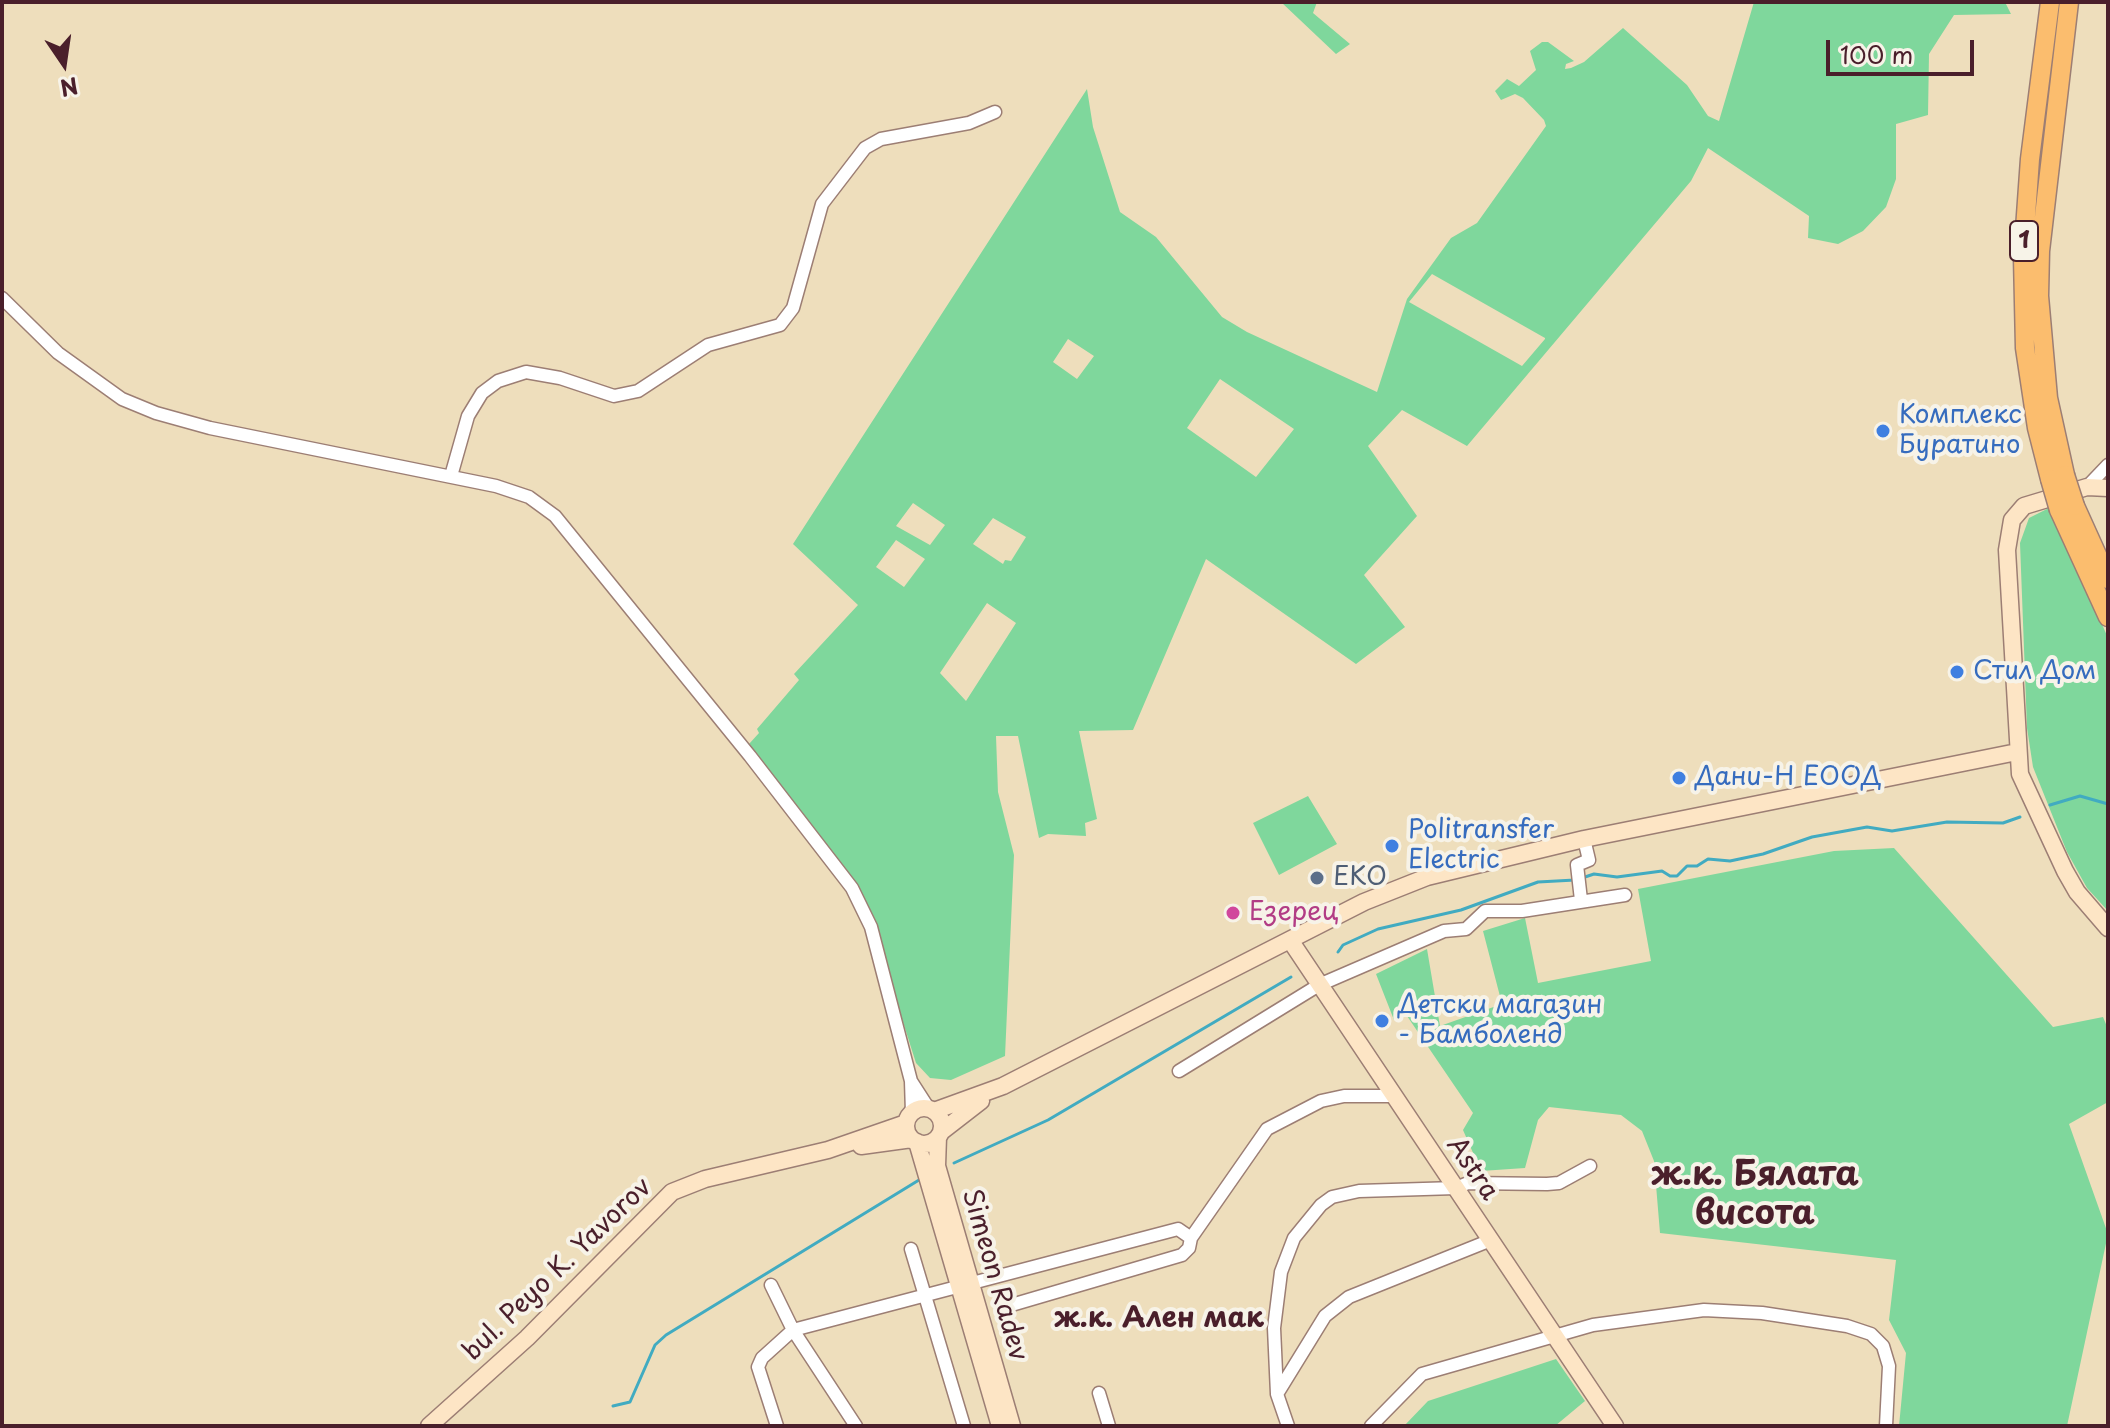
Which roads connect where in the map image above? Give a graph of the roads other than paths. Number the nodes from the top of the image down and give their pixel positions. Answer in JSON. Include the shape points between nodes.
{"nodes":[{"id":1,"x":2050,"y":2,"type":"edge"},
{"id":2,"x":2069,"y":2,"type":"edge"},
{"id":3,"x":995,"y":112,"type":"dead end"},
{"id":4,"x":2,"y":298,"type":"edge"},
{"id":5,"x":2108,"y":465,"type":"edge"},
{"id":6,"x":2063,"y":475,"type":"junction"},
{"id":7,"x":451,"y":476,"type":"junction"},
{"id":8,"x":2108,"y":488,"type":"edge"},
{"id":9,"x":2076,"y":502,"type":"junction"},
{"id":10,"x":2108,"y":553,"type":"edge"},
{"id":11,"x":2108,"y":579,"type":"edge"},
{"id":12,"x":2108,"y":617,"type":"edge"},
{"id":13,"x":2017,"y":752,"type":"junction"},
{"id":14,"x":1584,"y":839,"type":"junction"},
{"id":15,"x":1625,"y":895,"type":"dead end"},
{"id":16,"x":1580,"y":896,"type":"junction"},
{"id":17,"x":2108,"y":928,"type":"edge"},
{"id":18,"x":1290,"y":940,"type":"junction"},
{"id":19,"x":1319,"y":985,"type":"junction"},
{"id":20,"x":1179,"y":1071,"type":"dead end"},
{"id":21,"x":911,"y":1081,"type":"junction"},
{"id":22,"x":1003,"y":1086,"type":"junction"},
{"id":23,"x":1394,"y":1096,"type":"junction"},
{"id":24,"x":932,"y":1110,"type":"junction"},
{"id":25,"x":912,"y":1129,"type":"junction"},
{"id":26,"x":939,"y":1135,"type":"junction"},
{"id":27,"x":1590,"y":1166,"type":"dead end"},
{"id":28,"x":1456,"y":1188,"type":"junction"},
{"id":29,"x":1191,"y":1238,"type":"junction"},
{"id":30,"x":1491,"y":1240,"type":"junction"},
{"id":31,"x":911,"y":1249,"type":"dead end"},
{"id":32,"x":771,"y":1285,"type":"dead end"},
{"id":33,"x":965,"y":1285,"type":"junction"},
{"id":34,"x":926,"y":1297,"type":"junction"},
{"id":35,"x":1008,"y":1306,"type":"dead end"},
{"id":36,"x":793,"y":1330,"type":"junction"},
{"id":37,"x":1554,"y":1336,"type":"junction"},
{"id":38,"x":1099,"y":1393,"type":"dead end"},
{"id":39,"x":1277,"y":1394,"type":"junction"},
{"id":40,"x":429,"y":1426,"type":"edge"},
{"id":41,"x":777,"y":1426,"type":"edge"},
{"id":42,"x":856,"y":1426,"type":"edge"},
{"id":43,"x":964,"y":1426,"type":"edge"},
{"id":44,"x":1000,"y":1426,"type":"edge"},
{"id":45,"x":1012,"y":1426,"type":"edge"},
{"id":46,"x":1109,"y":1426,"type":"edge"},
{"id":47,"x":1288,"y":1426,"type":"edge"},
{"id":48,"x":1371,"y":1426,"type":"edge"},
{"id":49,"x":1615,"y":1426,"type":"edge"},
{"id":50,"x":1886,"y":1426,"type":"edge"}],
"edges":[{"from":1,"to":6,"type":"main road","number":"1","via":[[2030,159],[2023,257],[2025,348],[2035,417]]},
{"from":2,"to":6,"type":"main road","number":"1","via":[[2040,251],[2048,398]]},
{"from":3,"to":7,"type":"street","via":[[969,123],[881,139],[865,148],[822,204],[793,308],[780,325],[708,345],[638,391],[614,396],[526,372],[498,381],[482,393],[468,416]]},
{"from":4,"to":7,"type":"street","via":[[58,353],[122,399],[156,413]]},
{"from":5,"to":9,"type":"street"},
{"from":6,"to":9,"type":"main road","number":"1","bridge":true},
{"from":7,"to":21,"type":"street","via":[[529,497],[555,516],[795,813],[852,888],[871,927]]},
{"from":8,"to":9,"type":"street"},
{"from":9,"to":10,"type":"main road"},
{"from":9,"to":11,"type":"main road","number":"1"},
{"from":9,"to":12,"type":"main road","number":"1"},
{"from":9,"to":13,"type":"street","via":[[2024,506],[2009,528]]},
{"from":13,"to":14,"type":"street"},
{"from":13,"to":17,"type":"street","via":[[2020,774],[2042,827],[2077,892]]},
{"from":14,"to":16,"type":"street","via":[[1589,860],[1577,865]]},
{"from":14,"to":18,"type":"street","via":[[1427,877]]},
{"from":15,"to":16,"type":"street","via":[[1585,903]]},
{"from":16,"to":19,"type":"street","via":[[1522,911],[1485,911],[1466,929],[1444,931]]},
{"from":18,"to":19,"type":"street","name":"Astra"},
{"from":18,"to":22,"type":"street"},
{"from":19,"to":20,"type":"street"},
{"from":19,"to":23,"type":"street","name":"Astra"},
{"from":21,"to":24,"type":"street"},
{"from":21,"to":25,"type":"street"},
{"from":22,"to":24,"type":"street"},
{"from":22,"to":26,"type":"street"},
{"from":23,"to":28,"type":"street","name":"Astra"},
{"from":23,"to":29,"type":"street","via":[[1321,1101],[1267,1129]]},
{"from":24,"to":25,"type":"street"},
{"from":24,"to":26,"type":"street","name":"Simeon Radev","via":[[941,1119]]},
{"from":25,"to":26,"type":"street","via":[[928,1143]]},
{"from":25,"to":33,"type":"street","name":"Simeon Radev"},
{"from":25,"to":40,"type":"street","name":"bul. Peyo K. Yavorov","via":[[705,1179],[672,1192],[527,1338]]},
{"from":26,"to":33,"type":"street","name":"Simeon Radev","via":[[937,1166]]},
{"from":27,"to":28,"type":"street","via":[[1559,1183],[1468,1183]]},
{"from":28,"to":30,"type":"street","name":"Astra"},
{"from":28,"to":39,"type":"street","via":[[1346,1193],[1321,1205],[1306,1222],[1281,1272],[1274,1328]]},
{"from":29,"to":33,"type":"street","via":[[1178,1229]]},
{"from":29,"to":35,"type":"street","via":[[1182,1255]]},
{"from":30,"to":37,"type":"street","name":"Astra"},
{"from":30,"to":39,"type":"street","via":[[1349,1297],[1325,1316]]},
{"from":31,"to":34,"type":"street"},
{"from":32,"to":36,"type":"street"},
{"from":33,"to":34,"type":"street"},
{"from":33,"to":44,"type":"street","name":"Simeon Radev"},
{"from":33,"to":45,"type":"street","name":"Simeon Radev"},
{"from":34,"to":36,"type":"street"},
{"from":34,"to":43,"type":"street"},
{"from":36,"to":41,"type":"street","via":[[758,1367]]},
{"from":36,"to":42,"type":"street"},
{"from":37,"to":48,"type":"street","via":[[1422,1374]]},
{"from":37,"to":49,"type":"street","name":"Astra"},
{"from":37,"to":50,"type":"street","via":[[1614,1321],[1704,1310],[1762,1313],[1860,1329],[1883,1346],[1889,1366]]},
{"from":38,"to":46,"type":"street"},
{"from":39,"to":47,"type":"street"}]}
